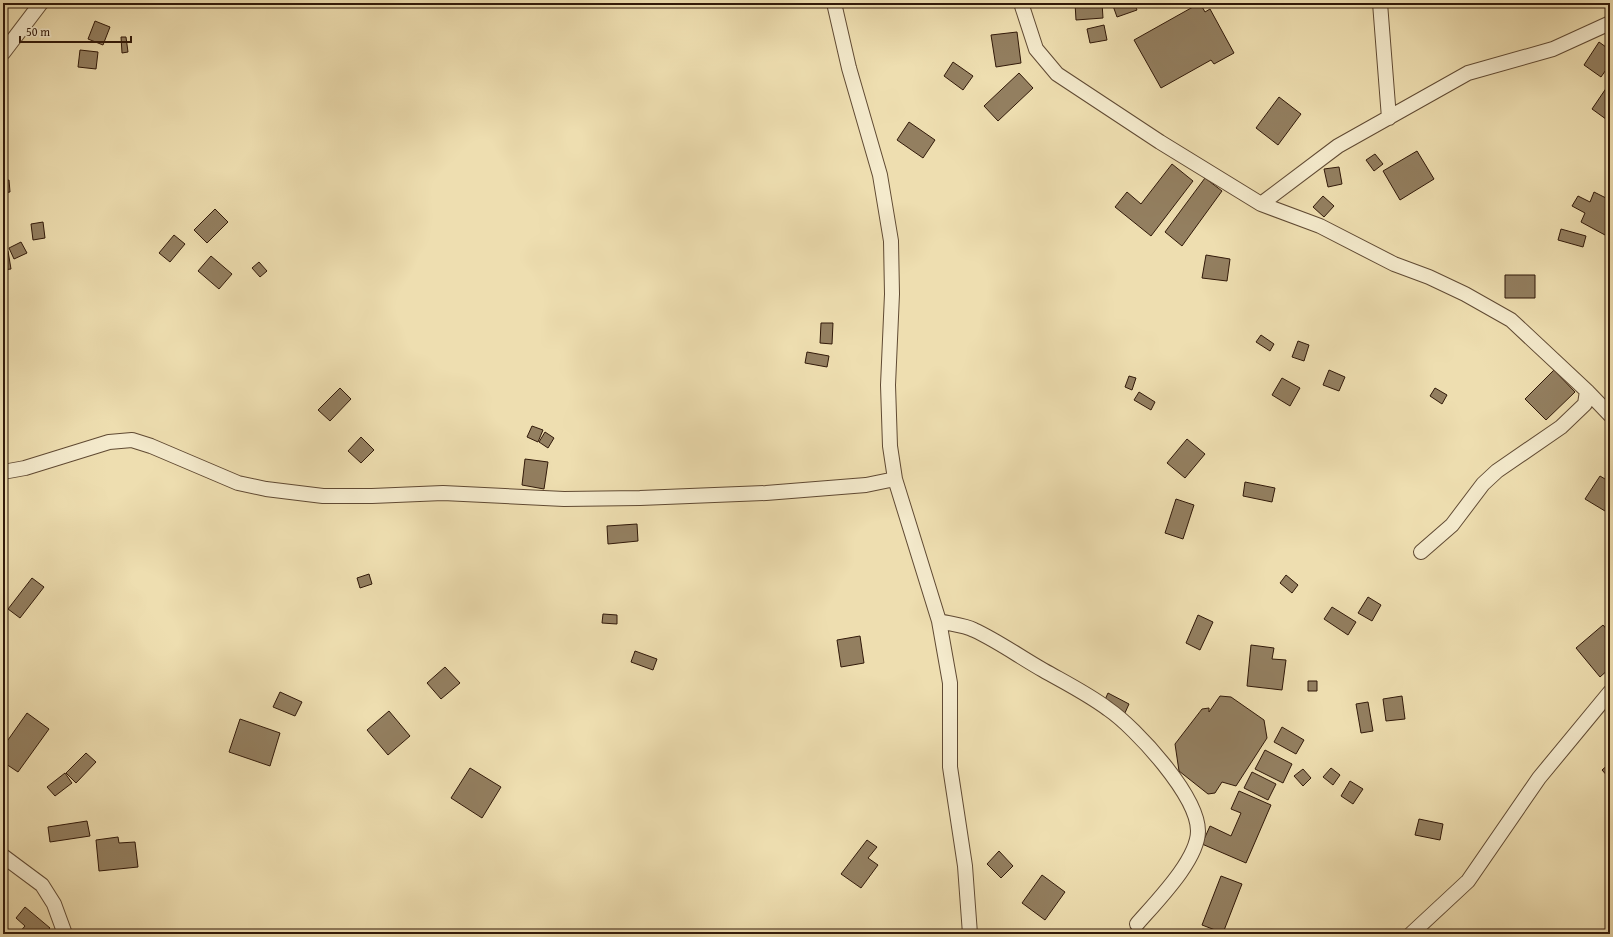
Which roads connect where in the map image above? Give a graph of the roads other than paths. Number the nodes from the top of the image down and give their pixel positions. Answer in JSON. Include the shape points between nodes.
{"nodes":[{"id":1,"x":41,"y":3,"type":"edge"},
{"id":2,"x":834,"y":3,"type":"edge"},
{"id":3,"x":1021,"y":3,"type":"edge"},
{"id":4,"x":1380,"y":3,"type":"edge"},
{"id":5,"x":1610,"y":23,"type":"edge"},
{"id":6,"x":3,"y":53,"type":"edge"},
{"id":7,"x":1389,"y":118,"type":"junction"},
{"id":8,"x":1261,"y":204,"type":"junction"},
{"id":9,"x":1587,"y":391,"type":"junction"},
{"id":10,"x":1610,"y":415,"type":"edge"},
{"id":11,"x":3,"y":472,"type":"edge"},
{"id":12,"x":894,"y":479,"type":"junction"},
{"id":13,"x":1421,"y":552,"type":"dead end"},
{"id":14,"x":939,"y":621,"type":"junction"},
{"id":15,"x":1610,"y":692,"type":"edge"},
{"id":16,"x":3,"y":856,"type":"edge"},
{"id":17,"x":1137,"y":924,"type":"dead end"},
{"id":18,"x":65,"y":934,"type":"edge"},
{"id":19,"x":970,"y":934,"type":"edge"},
{"id":20,"x":1412,"y":934,"type":"edge"}],
"edges":[{"from":1,"to":6,"type":"street"},
{"from":2,"to":12,"type":"street","via":[[849,68],[880,176],[891,241],[889,400]]},
{"from":3,"to":8,"type":"street","via":[[1036,49],[1057,74]]},
{"from":4,"to":7,"type":"street"},
{"from":5,"to":7,"type":"street","via":[[1553,49],[1468,73]]},
{"from":7,"to":8,"type":"street","via":[[1338,146]]},
{"from":8,"to":9,"type":"street","via":[[1320,226],[1394,264],[1429,277],[1472,298],[1511,320]]},
{"from":9,"to":10,"type":"street"},
{"from":9,"to":13,"type":"street","via":[[1585,404],[1561,427],[1497,471],[1483,484],[1452,525]]},
{"from":11,"to":12,"type":"street","via":[[25,468],[109,442],[132,440],[238,483],[323,496],[443,493],[564,499],[640,498],[782,492],[866,485]]},
{"from":12,"to":14,"type":"street"},
{"from":14,"to":17,"type":"street","via":[[973,630],[1108,709],[1140,738],[1180,785],[1194,814],[1198,830],[1196,843],[1184,866]]},
{"from":14,"to":19,"type":"street","via":[[950,683],[950,767],[965,866]]},
{"from":15,"to":20,"type":"street","via":[[1539,778],[1468,880]]},
{"from":16,"to":18,"type":"street","via":[[42,885],[54,904]]}]}
